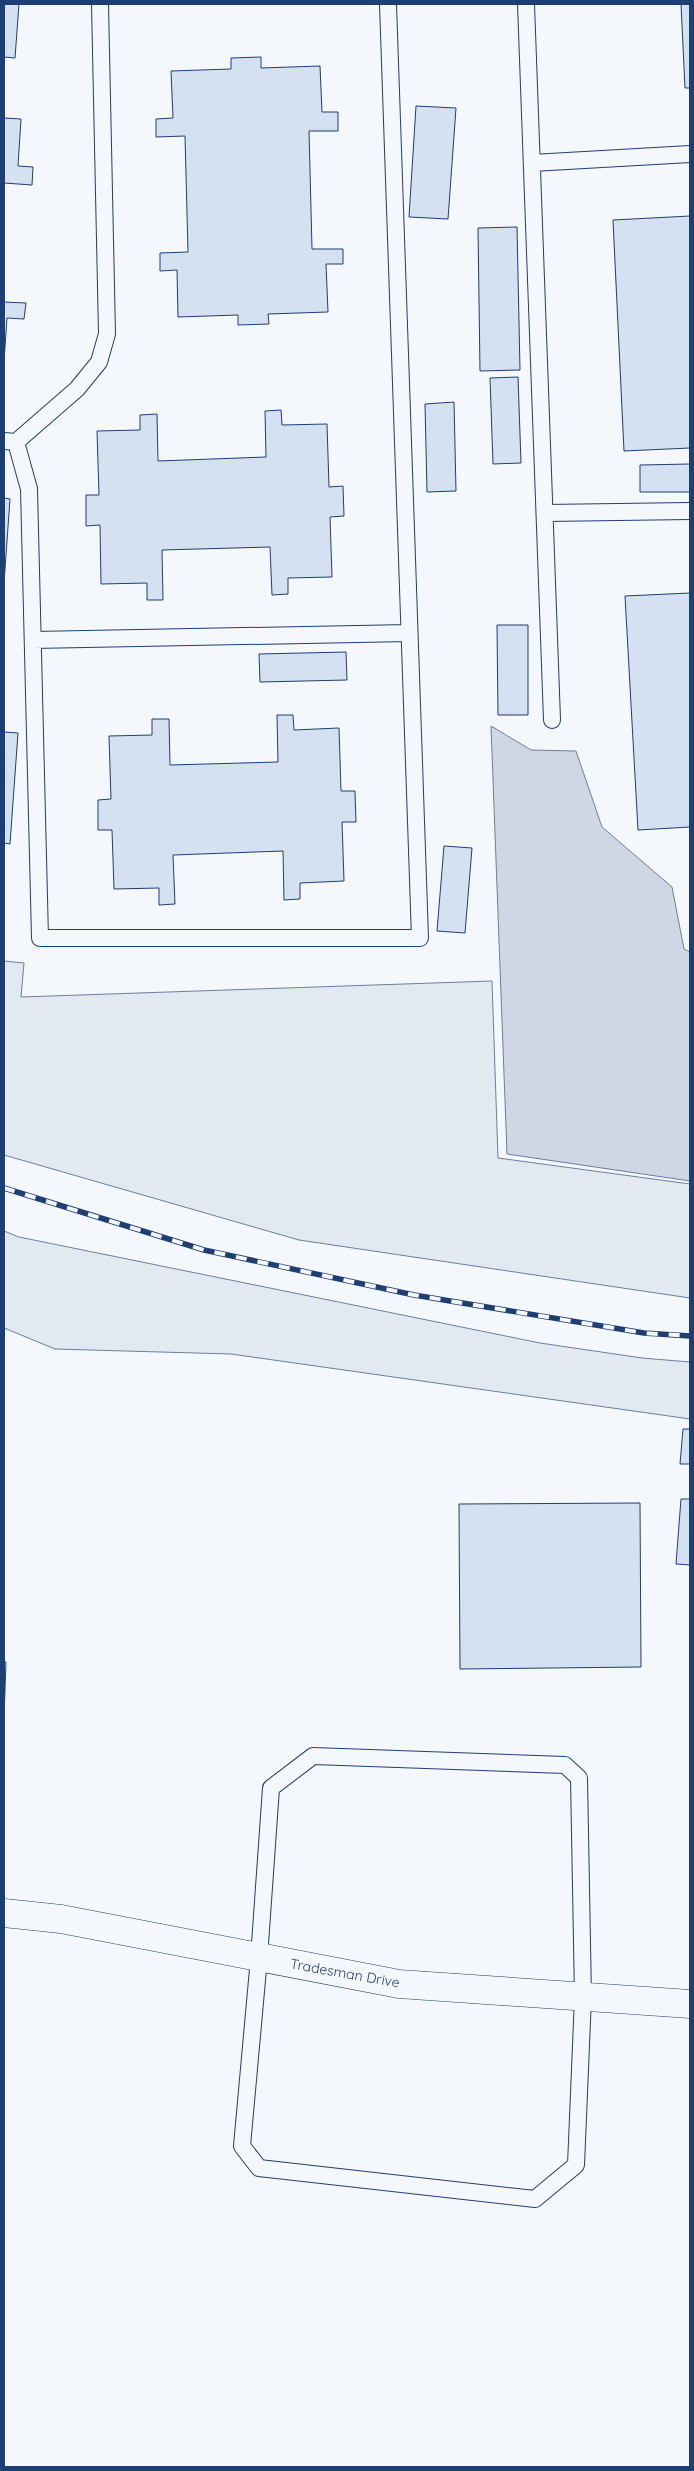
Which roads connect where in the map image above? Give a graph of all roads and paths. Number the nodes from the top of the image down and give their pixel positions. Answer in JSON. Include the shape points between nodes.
{"nodes":[{"id":1,"x":100,"y":4,"type":"edge"},
{"id":2,"x":388,"y":4,"type":"edge"},
{"id":3,"x":526,"y":4,"type":"edge"},
{"id":4,"x":690,"y":154,"type":"edge"},
{"id":5,"x":532,"y":163,"type":"junction"},
{"id":6,"x":10,"y":442,"type":"edge"},
{"id":7,"x":690,"y":511,"type":"edge"},
{"id":8,"x":545,"y":513,"type":"junction"},
{"id":9,"x":409,"y":633,"type":"junction"},
{"id":10,"x":33,"y":640,"type":"junction"},
{"id":11,"x":552,"y":720,"type":"dead end"},
{"id":12,"x":4,"y":1913,"type":"edge"},
{"id":13,"x":259,"y":1958,"type":"junction"},
{"id":14,"x":583,"y":1997,"type":"junction"},
{"id":15,"x":690,"y":2004,"type":"edge"}],
"edges":[{"from":1,"to":6,"type":"lane","via":[[107,334],[99,362],[77,389]]},
{"from":2,"to":9,"type":"lane"},
{"from":3,"to":5,"type":"lane"},
{"from":4,"to":5,"type":"lane"},
{"from":5,"to":8,"type":"lane"},
{"from":6,"to":10,"type":"lane","via":[[29,489]]},
{"from":7,"to":8,"type":"lane"},
{"from":8,"to":11,"type":"lane"},
{"from":9,"to":10,"type":"lane"},
{"from":9,"to":10,"type":"lane","via":[[420,938],[40,938]]},
{"from":12,"to":13,"type":"street","name":"Tradesman Drive","via":[[61,1919]]},
{"from":13,"to":14,"type":"street","name":"Tradesman Drive","via":[[399,1984]]},
{"from":13,"to":14,"type":"lane","via":[[271,1788],[313,1756],[565,1765],[579,1778]]},
{"from":13,"to":14,"type":"lane","via":[[242,2146],[259,2168],[535,2199],[576,2165]]},
{"from":14,"to":15,"type":"street","name":"Tradesman Drive"}]}
